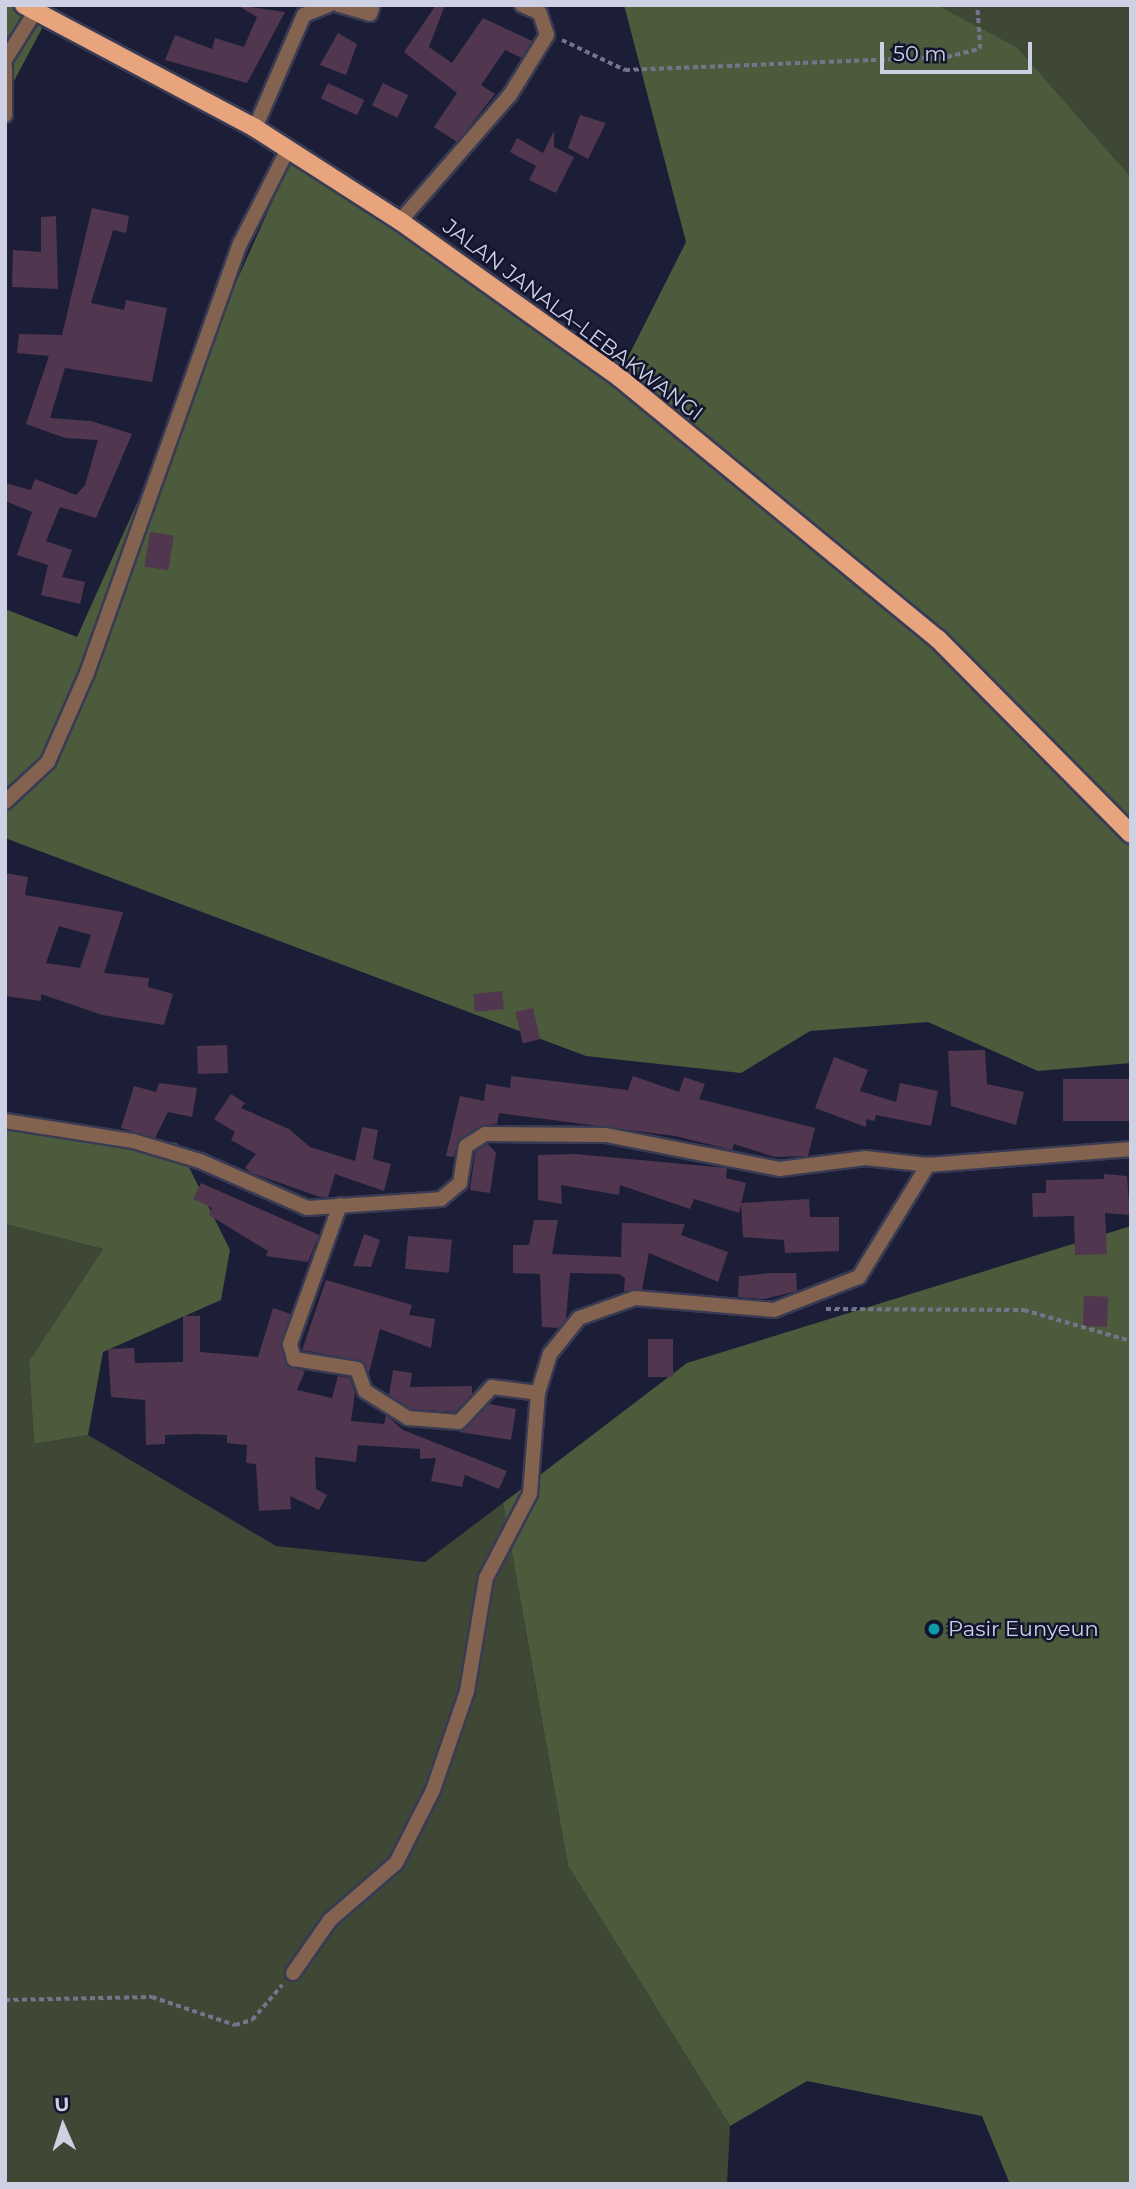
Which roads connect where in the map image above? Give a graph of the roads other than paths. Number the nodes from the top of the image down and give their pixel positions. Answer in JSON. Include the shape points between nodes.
{"nodes":[{"id":1,"x":329,"y":5,"type":"edge"},
{"id":2,"x":339,"y":5,"type":"edge"},
{"id":3,"x":373,"y":5,"type":"edge"},
{"id":4,"x":522,"y":5,"type":"edge"},
{"id":5,"x":29,"y":8,"type":"edge"},
{"id":6,"x":5,"y":60,"type":"edge"},
{"id":7,"x":5,"y":67,"type":"edge"},
{"id":8,"x":5,"y":115,"type":"edge"},
{"id":9,"x":255,"y":128,"type":"junction"},
{"id":10,"x":288,"y":149,"type":"junction"},
{"id":11,"x":400,"y":221,"type":"junction"},
{"id":12,"x":5,"y":802,"type":"edge"},
{"id":13,"x":1131,"y":834,"type":"edge"},
{"id":14,"x":5,"y":1121,"type":"edge"},
{"id":15,"x":1131,"y":1149,"type":"edge"},
{"id":16,"x":928,"y":1165,"type":"junction"},
{"id":17,"x":340,"y":1205,"type":"junction"},
{"id":18,"x":538,"y":1393,"type":"junction"},
{"id":19,"x":293,"y":1973,"type":"road end"}],
"edges":[{"from":1,"to":9,"type":"street","via":[[304,15]]},
{"from":2,"to":3,"type":"street","via":[[370,15]]},
{"from":4,"to":11,"type":"street","via":[[540,13],[547,35],[510,95]]},
{"from":5,"to":6,"type":"street"},
{"from":5,"to":9,"type":"main road","name":"JALAN JANALA–LEBAKWANGI"},
{"from":7,"to":8,"type":"street"},
{"from":9,"to":10,"type":"main road","name":"JALAN JANALA–LEBAKWANGI"},
{"from":10,"to":11,"type":"main road","name":"JALAN JANALA–LEBAKWANGI"},
{"from":10,"to":12,"type":"street","via":[[240,244],[54,750]]},
{"from":11,"to":13,"type":"main road","name":"JALAN JANALA–LEBAKWANGI","via":[[620,378],[937,639]]},
{"from":14,"to":17,"type":"street","via":[[133,1140],[307,1208]]},
{"from":15,"to":16,"type":"street"},
{"from":16,"to":17,"type":"street","via":[[864,1158],[779,1169],[606,1135],[510,1132],[473,1138],[460,1183],[440,1199]]},
{"from":16,"to":18,"type":"street","via":[[859,1277],[774,1310],[635,1298],[597,1307],[550,1354]]},
{"from":17,"to":18,"type":"street","via":[[290,1344],[293,1359],[357,1369],[365,1391],[408,1418],[459,1422],[492,1387]]},
{"from":18,"to":19,"type":"street","via":[[530,1494],[486,1578],[467,1691],[433,1790],[396,1863],[330,1920]]}]}
